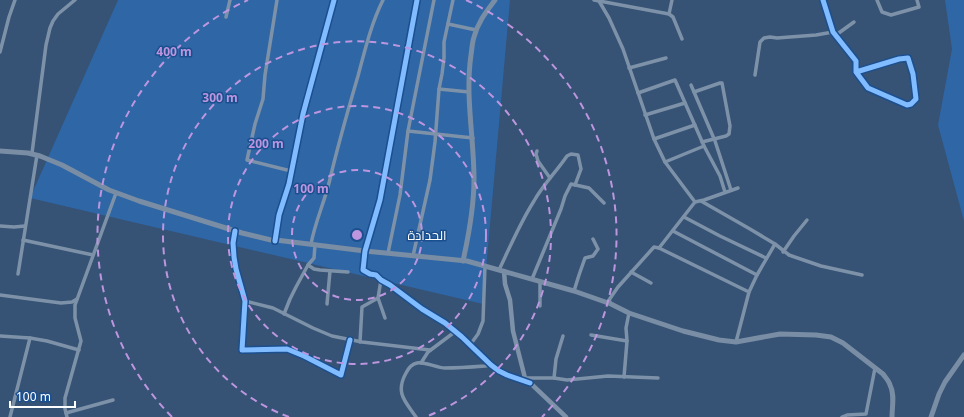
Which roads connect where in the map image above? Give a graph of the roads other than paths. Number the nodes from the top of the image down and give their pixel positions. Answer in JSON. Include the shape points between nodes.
{"nodes":[{"id":1,"x":15,"y":0,"type":"edge"},
{"id":2,"x":75,"y":0,"type":"edge"},
{"id":3,"x":230,"y":0,"type":"edge"},
{"id":4,"x":277,"y":0,"type":"edge"},
{"id":5,"x":334,"y":0,"type":"edge"},
{"id":6,"x":383,"y":0,"type":"edge"},
{"id":7,"x":417,"y":0,"type":"edge"},
{"id":8,"x":434,"y":0,"type":"edge"},
{"id":9,"x":453,"y":0,"type":"edge"},
{"id":10,"x":495,"y":0,"type":"edge"},
{"id":11,"x":594,"y":0,"type":"edge"},
{"id":12,"x":672,"y":0,"type":"edge"},
{"id":13,"x":824,"y":0,"type":"edge"},
{"id":14,"x":828,"y":0,"type":"edge"},
{"id":15,"x":877,"y":0,"type":"edge"},
{"id":16,"x":917,"y":0,"type":"edge"},
{"id":17,"x":599,"y":1,"type":"junction"},
{"id":18,"x":669,"y":14,"type":"junction"},
{"id":19,"x":226,"y":17,"type":"dead end"},
{"id":20,"x":854,"y":22,"type":"dead end"},
{"id":21,"x":448,"y":24,"type":"junction"},
{"id":22,"x":476,"y":30,"type":"junction"},
{"id":23,"x":834,"y":33,"type":"junction"},
{"id":24,"x":682,"y":39,"type":"dead end"},
{"id":25,"x":0,"y":52,"type":"edge"},
{"id":26,"x":666,"y":58,"type":"dead end"},
{"id":27,"x":629,"y":68,"type":"junction"},
{"id":28,"x":856,"y":72,"type":"junction"},
{"id":29,"x":755,"y":75,"type":"dead end"},
{"id":30,"x":691,"y":85,"type":"dead end"},
{"id":31,"x":439,"y":89,"type":"junction"},
{"id":32,"x":469,"y":92,"type":"junction"},
{"id":33,"x":694,"y":92,"type":"junction"},
{"id":34,"x":638,"y":93,"type":"junction"},
{"id":35,"x":685,"y":103,"type":"junction"},
{"id":36,"x":645,"y":115,"type":"junction"},
{"id":37,"x":695,"y":125,"type":"junction"},
{"id":38,"x":408,"y":131,"type":"junction"},
{"id":39,"x":436,"y":135,"type":"junction"},
{"id":40,"x":473,"y":138,"type":"junction"},
{"id":41,"x":654,"y":139,"type":"junction"},
{"id":42,"x":714,"y":139,"type":"junction"},
{"id":43,"x":702,"y":142,"type":"junction"},
{"id":44,"x":704,"y":146,"type":"junction"},
{"id":45,"x":0,"y":151,"type":"edge"},
{"id":46,"x":537,"y":151,"type":"dead end"},
{"id":47,"x":35,"y":154,"type":"junction"},
{"id":48,"x":665,"y":162,"type":"junction"},
{"id":49,"x":291,"y":170,"type":"junction"},
{"id":50,"x":550,"y":178,"type":"junction"},
{"id":51,"x":575,"y":185,"type":"junction"},
{"id":52,"x":738,"y":188,"type":"dead end"},
{"id":53,"x":731,"y":190,"type":"junction"},
{"id":54,"x":116,"y":192,"type":"junction"},
{"id":55,"x":725,"y":192,"type":"junction"},
{"id":56,"x":701,"y":200,"type":"junction"},
{"id":57,"x":695,"y":202,"type":"junction"},
{"id":58,"x":604,"y":203,"type":"dead end"},
{"id":59,"x":684,"y":217,"type":"junction"},
{"id":60,"x":807,"y":220,"type":"dead end"},
{"id":61,"x":0,"y":226,"type":"edge"},
{"id":62,"x":25,"y":226,"type":"junction"},
{"id":63,"x":235,"y":230,"type":"junction"},
{"id":64,"x":673,"y":231,"type":"junction"},
{"id":65,"x":23,"y":240,"type":"junction"},
{"id":66,"x":593,"y":240,"type":"dead end"},
{"id":67,"x":275,"y":241,"type":"junction"},
{"id":68,"x":313,"y":244,"type":"junction"},
{"id":69,"x":774,"y":244,"type":"junction"},
{"id":70,"x":659,"y":248,"type":"junction"},
{"id":71,"x":365,"y":250,"type":"junction"},
{"id":72,"x":783,"y":252,"type":"junction"},
{"id":73,"x":388,"y":253,"type":"junction"},
{"id":74,"x":93,"y":256,"type":"junction"},
{"id":75,"x":413,"y":256,"type":"junction"},
{"id":76,"x":766,"y":258,"type":"junction"},
{"id":77,"x":463,"y":261,"type":"junction"},
{"id":78,"x":308,"y":265,"type":"junction"},
{"id":79,"x":486,"y":266,"type":"junction"},
{"id":80,"x":501,"y":270,"type":"junction"},
{"id":81,"x":330,"y":271,"type":"junction"},
{"id":82,"x":348,"y":272,"type":"dead end"},
{"id":83,"x":631,"y":272,"type":"junction"},
{"id":84,"x":18,"y":274,"type":"dead end"},
{"id":85,"x":757,"y":275,"type":"junction"},
{"id":86,"x":862,"y":275,"type":"dead end"},
{"id":87,"x":532,"y":279,"type":"junction"},
{"id":88,"x":381,"y":280,"type":"junction"},
{"id":89,"x":540,"y":281,"type":"junction"},
{"id":90,"x":651,"y":283,"type":"dead end"},
{"id":91,"x":574,"y":291,"type":"junction"},
{"id":92,"x":749,"y":292,"type":"junction"},
{"id":93,"x":0,"y":295,"type":"edge"},
{"id":94,"x":78,"y":298,"type":"junction"},
{"id":95,"x":378,"y":298,"type":"junction"},
{"id":96,"x":245,"y":301,"type":"junction"},
{"id":97,"x":327,"y":304,"type":"dead end"},
{"id":98,"x":611,"y":304,"type":"junction"},
{"id":99,"x":540,"y":306,"type":"dead end"},
{"id":100,"x":629,"y":313,"type":"junction"},
{"id":101,"x":284,"y":314,"type":"junction"},
{"id":102,"x":385,"y":318,"type":"dead end"},
{"id":103,"x":456,"y":331,"type":"junction"},
{"id":104,"x":591,"y":335,"type":"dead end"},
{"id":105,"x":0,"y":336,"type":"edge"},
{"id":106,"x":563,"y":336,"type":"dead end"},
{"id":107,"x":30,"y":338,"type":"junction"},
{"id":108,"x":350,"y":340,"type":"junction"},
{"id":109,"x":627,"y":341,"type":"junction"},
{"id":110,"x":360,"y":342,"type":"junction"},
{"id":111,"x":736,"y":342,"type":"junction"},
{"id":112,"x":470,"y":344,"type":"junction"},
{"id":113,"x":79,"y":350,"type":"junction"},
{"id":114,"x":430,"y":350,"type":"junction"},
{"id":115,"x":964,"y":355,"type":"edge"},
{"id":116,"x":421,"y":363,"type":"junction"},
{"id":117,"x":491,"y":365,"type":"junction"},
{"id":118,"x":875,"y":368,"type":"junction"},
{"id":119,"x":624,"y":377,"type":"junction"},
{"id":120,"x":525,"y":378,"type":"junction"},
{"id":121,"x":554,"y":378,"type":"junction"},
{"id":122,"x":658,"y":378,"type":"dead end"},
{"id":123,"x":530,"y":384,"type":"junction"},
{"id":124,"x":113,"y":400,"type":"dead end"},
{"id":125,"x":67,"y":415,"type":"edge"},
{"id":126,"x":10,"y":417,"type":"edge"},
{"id":127,"x":416,"y":417,"type":"edge"},
{"id":128,"x":566,"y":417,"type":"edge"},
{"id":129,"x":842,"y":417,"type":"edge"},
{"id":130,"x":892,"y":417,"type":"edge"},
{"id":131,"x":931,"y":417,"type":"edge"}],
"edges":[{"from":1,"to":25,"type":"street"},
{"from":2,"to":47,"type":"street","via":[[55,17],[51,24],[46,45]]},
{"from":3,"to":19,"type":"street"},
{"from":4,"to":49,"type":"street","via":[[263,99],[248,160]]},
{"from":5,"to":49,"type":"street","via":[[303,114]]},
{"from":6,"to":68,"type":"street","via":[[377,12],[348,109],[313,233]]},
{"from":7,"to":71,"type":"street","via":[[380,200]]},
{"from":8,"to":38,"type":"street"},
{"from":9,"to":21,"type":"street"},
{"from":10,"to":22,"type":"main road","via":[[481,18]]},
{"from":11,"to":17,"type":"street"},
{"from":12,"to":18,"type":"street"},
{"from":13,"to":14,"type":"street"},
{"from":13,"to":23,"type":"street"},
{"from":15,"to":16,"type":"street","via":[[882,12],[891,15],[919,7]]},
{"from":17,"to":18,"type":"street"},
{"from":17,"to":27,"type":"street","via":[[623,49]]},
{"from":18,"to":24,"type":"street","via":[[673,16]]},
{"from":20,"to":23,"type":"street"},
{"from":21,"to":22,"type":"street"},
{"from":21,"to":31,"type":"street"},
{"from":22,"to":32,"type":"main road"},
{"from":23,"to":28,"type":"street","via":[[856,61]]},
{"from":23,"to":29,"type":"street","via":[[764,38],[760,42]]},
{"from":26,"to":27,"type":"street"},
{"from":27,"to":34,"type":"street"},
{"from":28,"to":28,"type":"street","via":[[908,58],[916,99],[907,105],[868,88]]},
{"from":30,"to":33,"type":"street"},
{"from":31,"to":32,"type":"street"},
{"from":31,"to":39,"type":"street"},
{"from":32,"to":40,"type":"main road"},
{"from":33,"to":42,"type":"street"},
{"from":33,"to":42,"type":"street","via":[[722,83],[730,126],[729,134]]},
{"from":34,"to":35,"type":"street","via":[[675,80]]},
{"from":34,"to":36,"type":"street"},
{"from":35,"to":36,"type":"street"},
{"from":35,"to":37,"type":"street"},
{"from":36,"to":41,"type":"street"},
{"from":37,"to":41,"type":"street"},
{"from":37,"to":43,"type":"street"},
{"from":38,"to":39,"type":"street"},
{"from":38,"to":73,"type":"street","via":[[400,195]]},
{"from":39,"to":40,"type":"street"},
{"from":39,"to":75,"type":"street","via":[[430,180]]},
{"from":40,"to":77,"type":"main road","via":[[472,214]]},
{"from":41,"to":48,"type":"street"},
{"from":42,"to":43,"type":"street"},
{"from":42,"to":53,"type":"street"},
{"from":43,"to":44,"type":"street"},
{"from":44,"to":48,"type":"street"},
{"from":44,"to":55,"type":"street","via":[[720,176]]},
{"from":45,"to":47,"type":"main road"},
{"from":46,"to":50,"type":"street","via":[[538,161]]},
{"from":47,"to":54,"type":"main road"},
{"from":47,"to":62,"type":"street"},
{"from":48,"to":57,"type":"street"},
{"from":49,"to":67,"type":"street"},
{"from":50,"to":51,"type":"street","via":[[566,156],[578,155],[581,169]]},
{"from":50,"to":80,"type":"street","via":[[526,214]]},
{"from":51,"to":58,"type":"street","via":[[590,188]]},
{"from":51,"to":87,"type":"street","via":[[571,184],[565,196]]},
{"from":52,"to":53,"type":"street"},
{"from":53,"to":55,"type":"street"},
{"from":54,"to":63,"type":"main road"},
{"from":54,"to":74,"type":"street"},
{"from":55,"to":56,"type":"street"},
{"from":56,"to":57,"type":"street"},
{"from":56,"to":69,"type":"street"},
{"from":57,"to":59,"type":"street"},
{"from":59,"to":64,"type":"street"},
{"from":59,"to":76,"type":"street"},
{"from":60,"to":72,"type":"street"},
{"from":61,"to":62,"type":"street"},
{"from":62,"to":65,"type":"street"},
{"from":63,"to":67,"type":"main road"},
{"from":63,"to":96,"type":"street","via":[[234,258]]},
{"from":64,"to":70,"type":"street"},
{"from":64,"to":85,"type":"street"},
{"from":65,"to":74,"type":"street"},
{"from":65,"to":84,"type":"street"},
{"from":66,"to":91,"type":"street","via":[[598,249],[593,256],[585,258]]},
{"from":67,"to":68,"type":"main road"},
{"from":68,"to":71,"type":"main road"},
{"from":68,"to":78,"type":"street","via":[[314,258]]},
{"from":69,"to":72,"type":"street"},
{"from":69,"to":76,"type":"street"},
{"from":70,"to":83,"type":"street","via":[[654,246]]},
{"from":70,"to":92,"type":"street"},
{"from":71,"to":73,"type":"main road"},
{"from":71,"to":88,"type":"street","via":[[363,270]]},
{"from":72,"to":86,"type":"street","via":[[821,266]]},
{"from":73,"to":75,"type":"main road"},
{"from":74,"to":94,"type":"street"},
{"from":75,"to":77,"type":"main road"},
{"from":76,"to":85,"type":"street"},
{"from":77,"to":79,"type":"main road"},
{"from":78,"to":81,"type":"street"},
{"from":78,"to":101,"type":"street"},
{"from":79,"to":80,"type":"main road"},
{"from":79,"to":112,"type":"street","via":[[483,321],[478,334]]},
{"from":80,"to":87,"type":"main road"},
{"from":80,"to":120,"type":"street","via":[[510,300],[513,331]]},
{"from":81,"to":82,"type":"street"},
{"from":81,"to":97,"type":"street"},
{"from":83,"to":90,"type":"street"},
{"from":83,"to":98,"type":"street","via":[[610,300]]},
{"from":85,"to":92,"type":"street"},
{"from":87,"to":89,"type":"main road"},
{"from":88,"to":95,"type":"street"},
{"from":88,"to":103,"type":"street"},
{"from":89,"to":91,"type":"main road"},
{"from":89,"to":99,"type":"street"},
{"from":91,"to":98,"type":"main road"},
{"from":92,"to":111,"type":"street"},
{"from":93,"to":94,"type":"street","via":[[61,303],[72,302]]},
{"from":94,"to":113,"type":"street","via":[[74,311],[81,341]]},
{"from":95,"to":102,"type":"street"},
{"from":95,"to":110,"type":"street","via":[[362,308]]},
{"from":96,"to":101,"type":"street","via":[[270,307]]},
{"from":96,"to":108,"type":"street","via":[[242,350],[287,349],[341,376]]},
{"from":98,"to":100,"type":"main road"},
{"from":100,"to":109,"type":"street"},
{"from":100,"to":111,"type":"main road","via":[[683,331]]},
{"from":101,"to":108,"type":"street","via":[[325,334]]},
{"from":103,"to":112,"type":"street"},
{"from":103,"to":114,"type":"street"},
{"from":104,"to":109,"type":"street"},
{"from":105,"to":107,"type":"street"},
{"from":106,"to":121,"type":"street","via":[[556,359]]},
{"from":107,"to":113,"type":"street"},
{"from":107,"to":126,"type":"street"},
{"from":108,"to":110,"type":"street"},
{"from":109,"to":119,"type":"street"},
{"from":110,"to":114,"type":"street"},
{"from":111,"to":118,"type":"main road","via":[[780,334],[831,337],[844,343]]},
{"from":112,"to":117,"type":"street"},
{"from":113,"to":125,"type":"street","via":[[65,398]]},
{"from":114,"to":116,"type":"street"},
{"from":115,"to":131,"type":"main road","via":[[939,394]]},
{"from":116,"to":117,"type":"street","via":[[443,368]]},
{"from":116,"to":127,"type":"street","via":[[409,368],[400,386],[402,398]]},
{"from":117,"to":123,"type":"street"},
{"from":118,"to":129,"type":"street","via":[[866,414]]},
{"from":118,"to":130,"type":"main road","via":[[890,384]]},
{"from":119,"to":121,"type":"street","via":[[567,380]]},
{"from":119,"to":122,"type":"street"},
{"from":120,"to":121,"type":"street"},
{"from":120,"to":123,"type":"street"},
{"from":123,"to":128,"type":"street"},
{"from":124,"to":125,"type":"street"}]}
